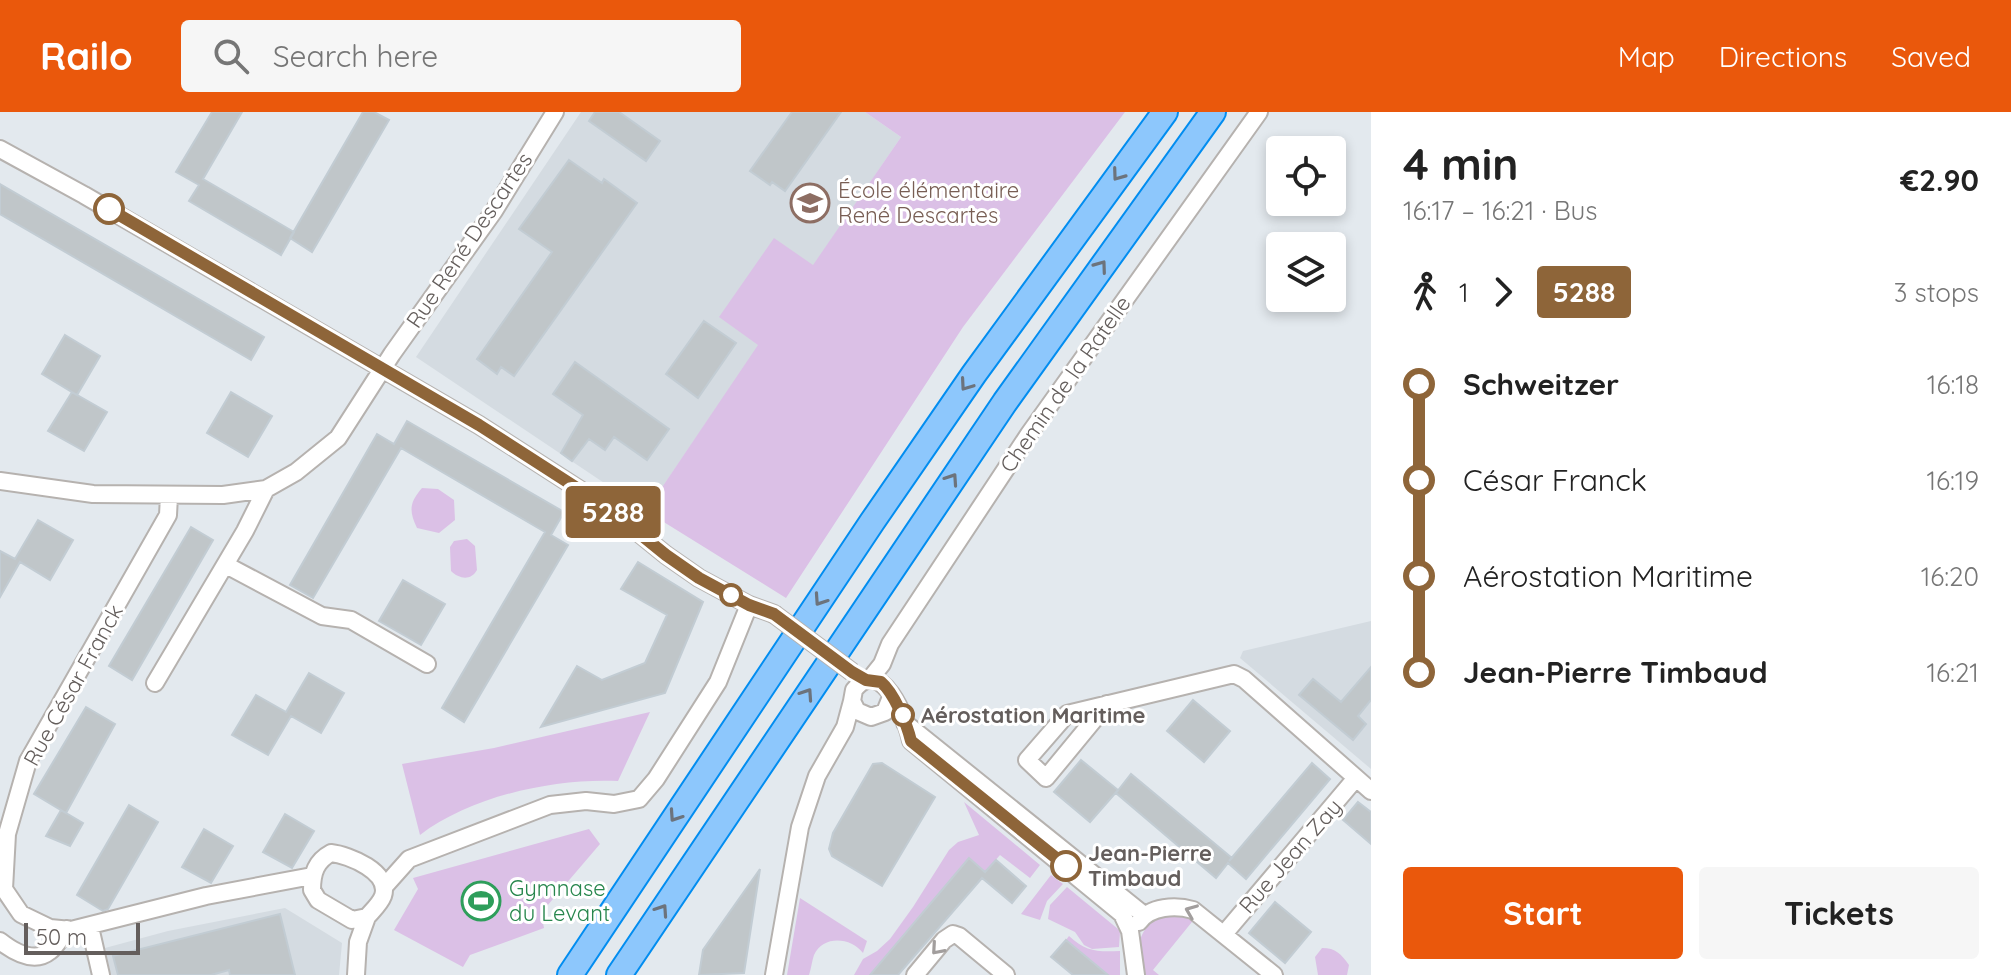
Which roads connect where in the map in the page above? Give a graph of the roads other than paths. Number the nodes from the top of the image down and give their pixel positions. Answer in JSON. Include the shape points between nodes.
{"nodes":[{"id":1,"x":555,"y":112,"type":"edge"},
{"id":2,"x":1165,"y":112,"type":"edge"},
{"id":3,"x":1213,"y":112,"type":"edge"},
{"id":4,"x":1259,"y":112,"type":"edge"},
{"id":5,"x":0,"y":149,"type":"edge"},
{"id":6,"x":383,"y":369,"type":"junction"},
{"id":7,"x":0,"y":481,"type":"edge"},
{"id":8,"x":266,"y":489,"type":"junction"},
{"id":9,"x":169,"y":496,"type":"junction"},
{"id":10,"x":226,"y":565,"type":"junction"},
{"id":11,"x":749,"y":605,"type":"junction"},
{"id":12,"x":427,"y":664,"type":"dead end"},
{"id":13,"x":155,"y":683,"type":"dead end"},
{"id":14,"x":864,"y":689,"type":"junction"},
{"id":15,"x":1107,"y":704,"type":"junction"},
{"id":16,"x":907,"y":724,"type":"junction"},
{"id":17,"x":1356,"y":778,"type":"junction"},
{"id":18,"x":1371,"y":791,"type":"edge"},
{"id":19,"x":3,"y":866,"type":"edge"},
{"id":20,"x":402,"y":866,"type":"junction"},
{"id":21,"x":370,"y":869,"type":"junction"},
{"id":22,"x":312,"y":876,"type":"junction"},
{"id":23,"x":384,"y":887,"type":"junction"},
{"id":24,"x":1144,"y":915,"type":"junction"},
{"id":25,"x":360,"y":919,"type":"junction"},
{"id":26,"x":90,"y":927,"type":"junction"},
{"id":27,"x":67,"y":929,"type":"junction"},
{"id":28,"x":1224,"y":934,"type":"junction"},
{"id":29,"x":0,"y":941,"type":"edge"},
{"id":30,"x":1133,"y":942,"type":"junction"},
{"id":31,"x":101,"y":975,"type":"edge"},
{"id":32,"x":356,"y":975,"type":"edge"},
{"id":33,"x":570,"y":975,"type":"edge"},
{"id":34,"x":619,"y":975,"type":"edge"},
{"id":35,"x":774,"y":975,"type":"edge"},
{"id":36,"x":915,"y":975,"type":"edge"},
{"id":37,"x":1006,"y":975,"type":"edge"},
{"id":38,"x":1136,"y":975,"type":"edge"},
{"id":39,"x":1274,"y":975,"type":"edge"}],
"edges":[{"from":1,"to":6,"type":"street","name":"Rue René Descartes","via":[[494,211]]},
{"from":2,"to":33,"type":"highway","one_way":true,"via":[[974,374]]},
{"from":34,"to":3,"type":"highway","one_way":true,"via":[[987,427]]},
{"from":4,"to":14,"type":"street","name":"Chemin de la Ratelle","via":[[1029,434]]},
{"from":5,"to":6,"type":"street"},
{"from":6,"to":8,"type":"street","name":"Rue René Descartes","via":[[338,438]]},
{"from":6,"to":11,"type":"street","via":[[608,508],[677,563]]},
{"from":7,"to":9,"type":"street","via":[[93,494]]},
{"from":8,"to":9,"type":"street"},
{"from":8,"to":10,"type":"street"},
{"from":9,"to":19,"type":"street","name":"Rue César Franck","via":[[168,515],[28,761]]},
{"from":10,"to":12,"type":"street","via":[[322,616],[351,620]]},
{"from":10,"to":13,"type":"street"},
{"from":11,"to":14,"type":"street","bridge":true},
{"from":11,"to":20,"type":"street","via":[[718,682],[639,799],[550,805],[428,850]]},
{"from":14,"to":16,"type":"street"},
{"from":14,"to":16,"type":"street","via":[[871,717]]},
{"from":14,"to":35,"type":"street","name":"Chemin de la Ratelle","via":[[807,802]]},
{"from":15,"to":15,"type":"street","via":[[1067,714],[1027,760],[1046,778]]},
{"from":15,"to":17,"type":"street","via":[[1234,674]]},
{"from":16,"to":24,"type":"street"},
{"from":16,"to":30,"type":"street","via":[[911,741],[1122,914]]},
{"from":17,"to":18,"type":"street"},
{"from":17,"to":28,"type":"street","name":"Rue Jean Zay"},
{"from":19,"to":27,"type":"street","name":"Rue César Franck","via":[[4,889],[21,914],[50,928]]},
{"from":20,"to":21,"type":"street"},
{"from":20,"to":23,"type":"street"},
{"from":21,"to":22,"type":"street","via":[[331,853]]},
{"from":21,"to":23,"type":"street"},
{"from":22,"to":25,"type":"street","via":[[318,900]]},
{"from":22,"to":26,"type":"street","name":"Rue César Franck","via":[[206,896]]},
{"from":23,"to":25,"type":"street"},
{"from":28,"to":24,"type":"street","one_way":true,"via":[[1179,906]]},
{"from":24,"to":30,"type":"street"},
{"from":25,"to":32,"type":"street"},
{"from":26,"to":27,"type":"street","name":"Rue César Franck"},
{"from":26,"to":31,"type":"street"},
{"from":27,"to":29,"type":"street","via":[[50,952],[31,957]]},
{"from":28,"to":39,"type":"street"},
{"from":30,"to":38,"type":"street"},
{"from":37,"to":36,"type":"street","one_way":true,"via":[[953,934]]}]}
